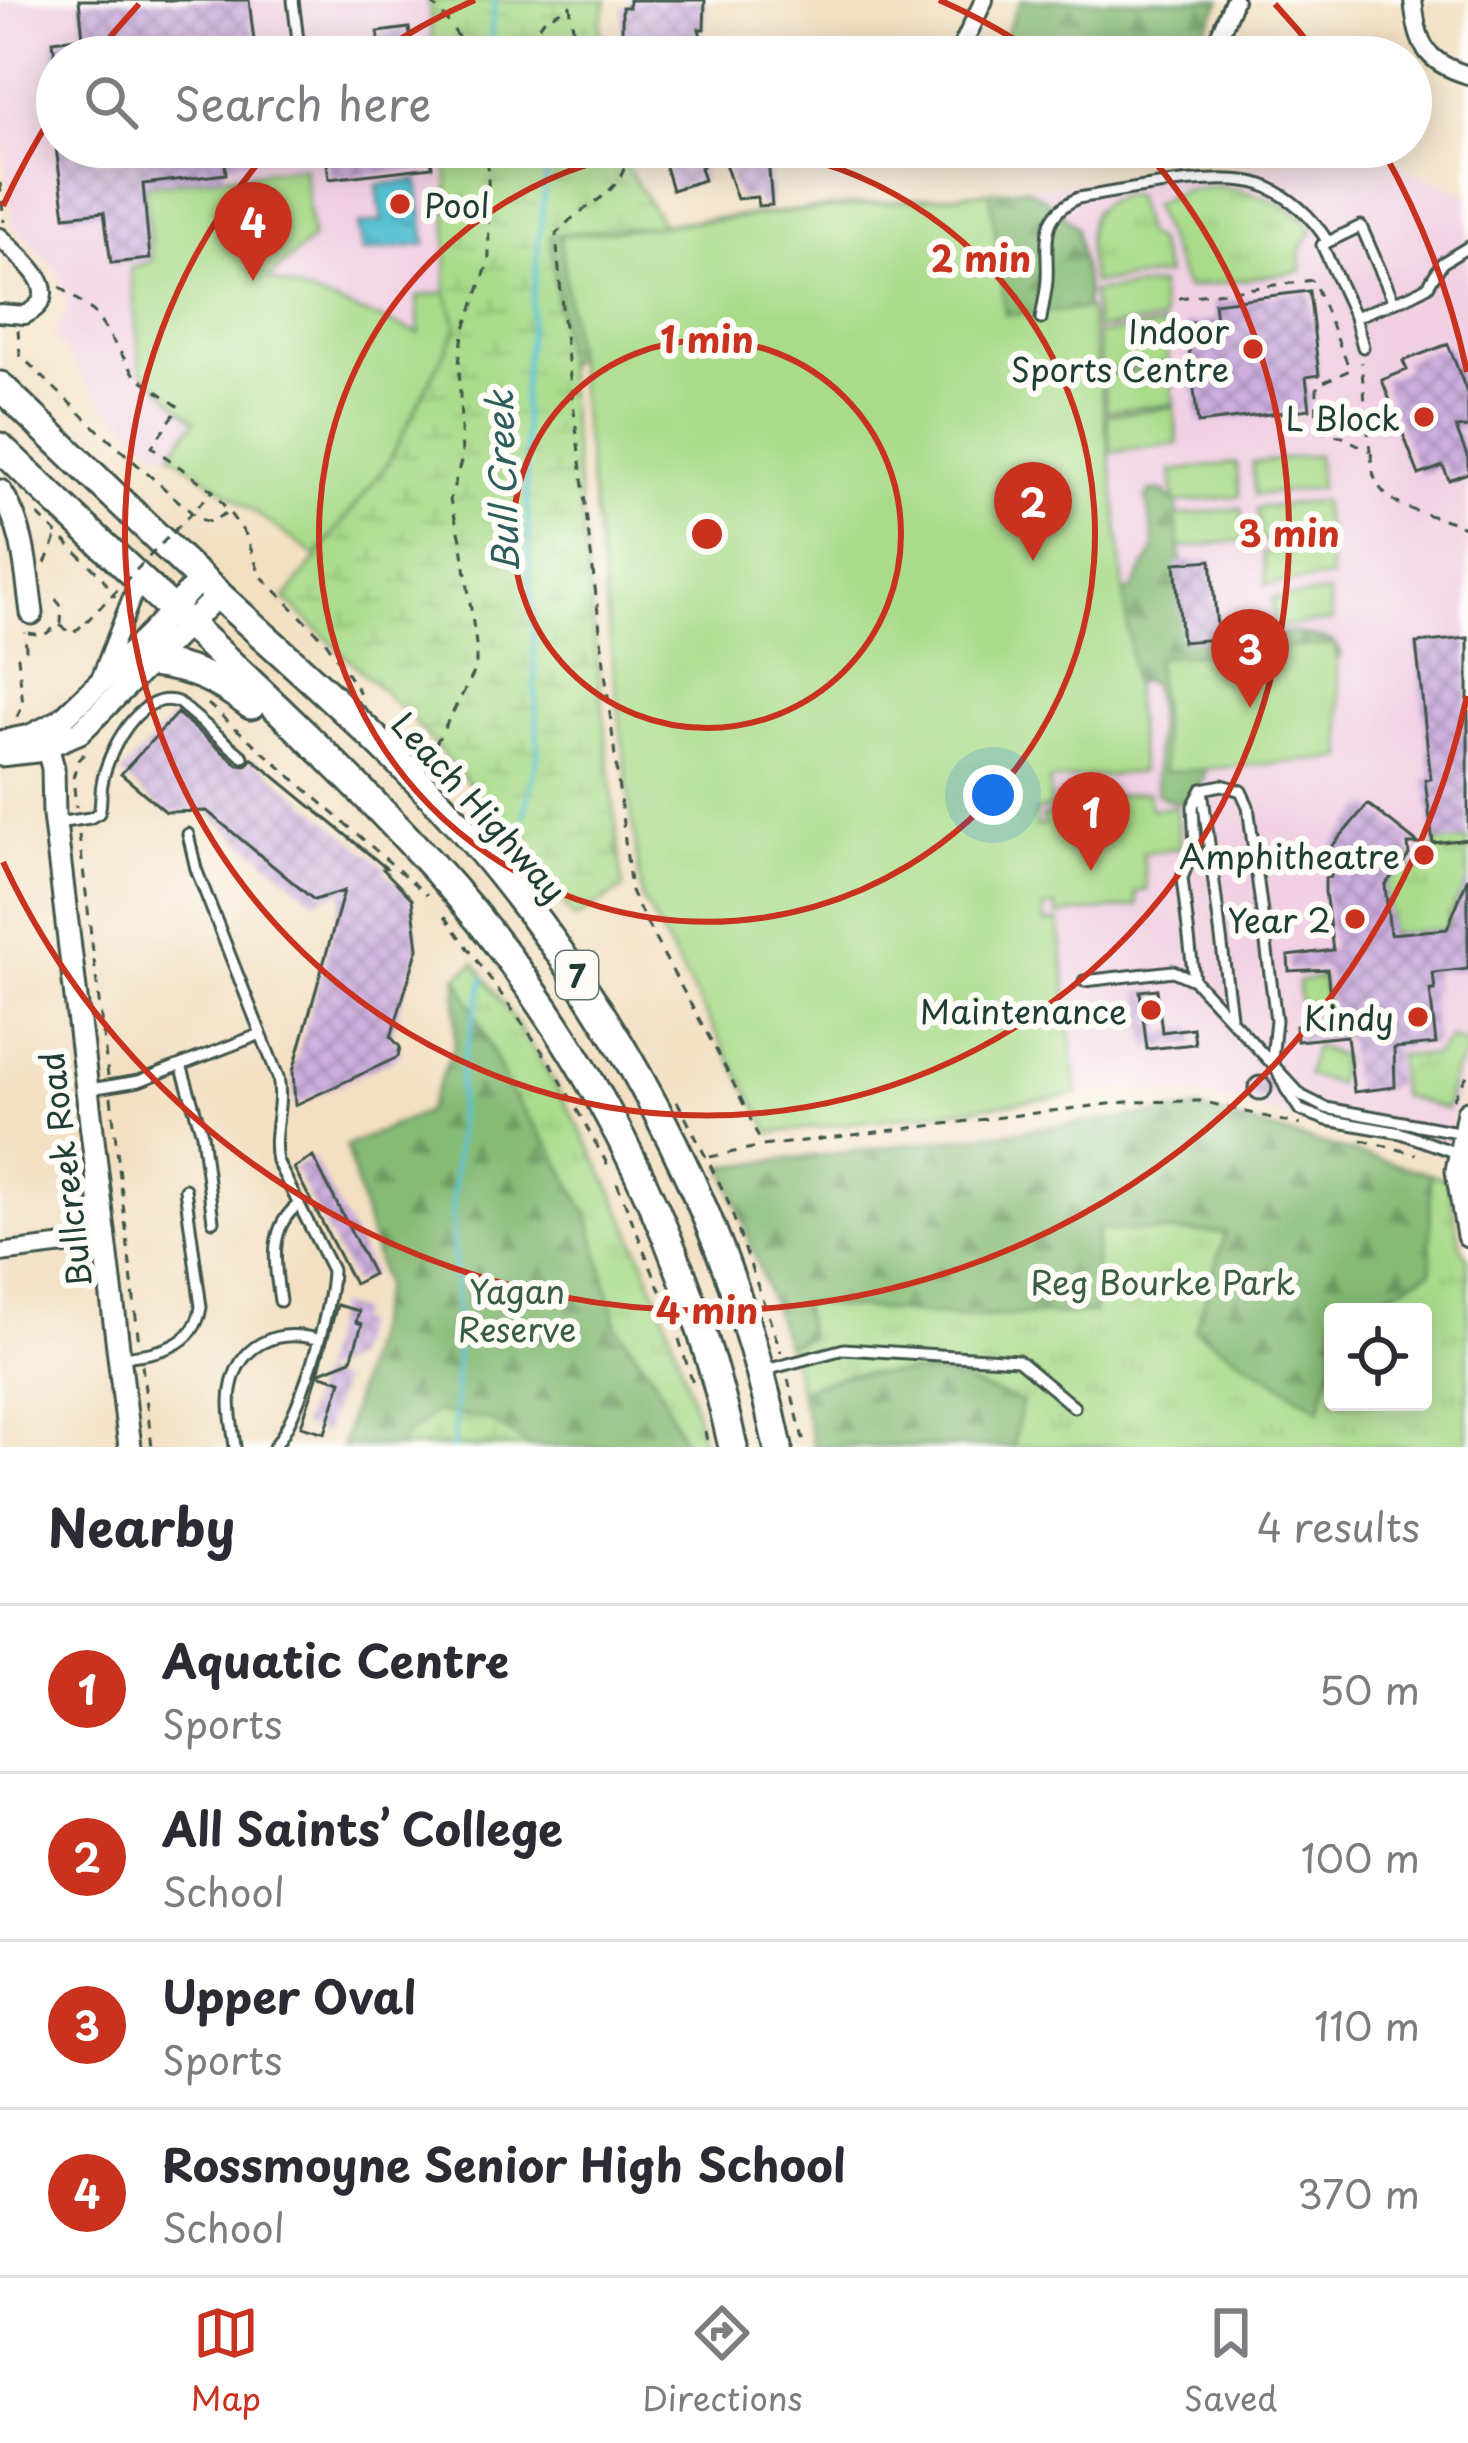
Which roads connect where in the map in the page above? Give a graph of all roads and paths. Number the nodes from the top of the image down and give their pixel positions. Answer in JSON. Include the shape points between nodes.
{"nodes":[{"id":1,"x":293,"y":0,"type":"edge"},
{"id":2,"x":984,"y":0,"type":"edge"},
{"id":3,"x":1234,"y":0,"type":"edge"},
{"id":4,"x":1413,"y":0,"type":"edge"},
{"id":5,"x":431,"y":2,"type":"edge"},
{"id":6,"x":571,"y":3,"type":"edge"},
{"id":7,"x":297,"y":36,"type":"edge"},
{"id":8,"x":458,"y":36,"type":"edge"},
{"id":9,"x":531,"y":36,"type":"edge"},
{"id":10,"x":575,"y":36,"type":"edge"},
{"id":11,"x":967,"y":36,"type":"edge"},
{"id":12,"x":1219,"y":36,"type":"edge"},
{"id":13,"x":1420,"y":36,"type":"edge"},
{"id":14,"x":1432,"y":57,"type":"edge"},
{"id":15,"x":1468,"y":75,"type":"edge"},
{"id":16,"x":488,"y":168,"type":"edge"},
{"id":17,"x":626,"y":168,"type":"edge"},
{"id":18,"x":0,"y":183,"type":"edge"},
{"id":19,"x":0,"y":224,"type":"edge"},
{"id":20,"x":0,"y":237,"type":"edge"},
{"id":21,"x":1328,"y":242,"type":"junction"},
{"id":22,"x":1468,"y":248,"type":"edge"},
{"id":23,"x":55,"y":283,"type":"dead end"},
{"id":24,"x":1180,"y":298,"type":"dead end"},
{"id":25,"x":1394,"y":302,"type":"junction"},
{"id":26,"x":8,"y":315,"type":"edge"},
{"id":27,"x":1355,"y":317,"type":"junction"},
{"id":28,"x":1041,"y":319,"type":"dead end"},
{"id":29,"x":1364,"y":347,"type":"dead end"},
{"id":30,"x":1347,"y":360,"type":"junction"},
{"id":31,"x":0,"y":386,"type":"edge"},
{"id":32,"x":1316,"y":431,"type":"junction"},
{"id":33,"x":1316,"y":439,"type":"dead end"},
{"id":34,"x":0,"y":447,"type":"edge"},
{"id":35,"x":1370,"y":451,"type":"junction"},
{"id":36,"x":0,"y":491,"type":"edge"},
{"id":37,"x":213,"y":491,"type":"junction"},
{"id":38,"x":38,"y":515,"type":"dead end"},
{"id":39,"x":1468,"y":529,"type":"edge"},
{"id":40,"x":139,"y":579,"type":"junction"},
{"id":41,"x":210,"y":586,"type":"junction"},
{"id":42,"x":118,"y":604,"type":"dead end"},
{"id":43,"x":32,"y":614,"type":"joint"},
{"id":44,"x":180,"y":616,"type":"junction"},
{"id":45,"x":60,"y":625,"type":"dead end"},
{"id":46,"x":151,"y":663,"type":"junction"},
{"id":47,"x":98,"y":683,"type":"junction"},
{"id":48,"x":202,"y":699,"type":"dead end"},
{"id":49,"x":28,"y":739,"type":"edge"},
{"id":50,"x":0,"y":755,"type":"edge"},
{"id":51,"x":243,"y":757,"type":"dead end"},
{"id":52,"x":426,"y":762,"type":"dead end"},
{"id":53,"x":75,"y":767,"type":"dead end"},
{"id":54,"x":350,"y":781,"type":"junction"},
{"id":55,"x":1202,"y":789,"type":"junction"},
{"id":56,"x":62,"y":819,"type":"junction"},
{"id":57,"x":188,"y":835,"type":"dead end"},
{"id":58,"x":433,"y":900,"type":"dead end"},
{"id":59,"x":446,"y":918,"type":"dead end"},
{"id":60,"x":1084,"y":980,"type":"dead end"},
{"id":61,"x":1194,"y":980,"type":"junction"},
{"id":62,"x":1231,"y":1018,"type":"junction"},
{"id":63,"x":261,"y":1034,"type":"junction"},
{"id":64,"x":1272,"y":1060,"type":"junction"},
{"id":65,"x":181,"y":1065,"type":"junction"},
{"id":66,"x":98,"y":1088,"type":"junction"},
{"id":67,"x":1307,"y":1127,"type":"dead end"},
{"id":68,"x":1350,"y":1137,"type":"dead end"},
{"id":69,"x":1463,"y":1143,"type":"edge"},
{"id":70,"x":762,"y":1146,"type":"junction"},
{"id":71,"x":708,"y":1157,"type":"dead end"},
{"id":72,"x":185,"y":1189,"type":"dead end"},
{"id":73,"x":298,"y":1204,"type":"junction"},
{"id":74,"x":212,"y":1221,"type":"dead end"},
{"id":75,"x":1468,"y":1236,"type":"edge"},
{"id":76,"x":105,"y":1240,"type":"junction"},
{"id":77,"x":0,"y":1253,"type":"edge"},
{"id":78,"x":280,"y":1301,"type":"dead end"},
{"id":79,"x":200,"y":1315,"type":"junction"},
{"id":80,"x":217,"y":1315,"type":"dead end"},
{"id":81,"x":316,"y":1339,"type":"junction"},
{"id":82,"x":130,"y":1356,"type":"junction"},
{"id":83,"x":762,"y":1371,"type":"junction"},
{"id":84,"x":694,"y":1389,"type":"dead end"},
{"id":85,"x":1074,"y":1407,"type":"dead end"},
{"id":86,"x":704,"y":1428,"type":"dead end"},
{"id":87,"x":130,"y":1447,"type":"edge"},
{"id":88,"x":152,"y":1447,"type":"edge"},
{"id":89,"x":236,"y":1447,"type":"edge"},
{"id":90,"x":274,"y":1447,"type":"edge"},
{"id":91,"x":708,"y":1447,"type":"edge"},
{"id":92,"x":733,"y":1447,"type":"edge"},
{"id":93,"x":778,"y":1447,"type":"edge"}],
"edges":[{"from":1,"to":7,"type":"lane"},
{"from":2,"to":11,"type":"street"},
{"from":3,"to":12,"type":"street"},
{"from":4,"to":13,"type":"street"},
{"from":5,"to":8,"type":"path"},
{"from":6,"to":9,"type":"path"},
{"from":6,"to":10,"type":"path"},
{"from":14,"to":15,"type":"street"},
{"from":16,"to":52,"type":"path","via":[[489,261],[463,334],[462,458],[450,500],[476,669]]},
{"from":17,"to":70,"type":"path","via":[[608,194],[556,234],[632,891]]},
{"from":18,"to":19,"type":"path"},
{"from":20,"to":26,"type":"street","via":[[43,283],[34,310]]},
{"from":21,"to":25,"type":"lane","via":[[1361,226]]},
{"from":21,"to":27,"type":"lane","via":[[1322,244]]},
{"from":21,"to":28,"type":"lane","via":[[1313,219],[1262,184],[1209,181],[1078,198],[1046,231]]},
{"from":22,"to":25,"type":"lane","via":[[1442,263],[1428,286]]},
{"from":23,"to":37,"type":"path","via":[[94,312],[135,375],[178,407],[152,447]]},
{"from":24,"to":30,"type":"path","via":[[1313,280]]},
{"from":25,"to":27,"type":"lane"},
{"from":26,"to":37,"type":"path","via":[[20,355],[210,522],[227,512]]},
{"from":27,"to":29,"type":"lane"},
{"from":30,"to":32,"type":"path","via":[[1350,370],[1316,385]]},
{"from":30,"to":35,"type":"path","via":[[1360,356]]},
{"from":31,"to":41,"type":"highway","name":"Leach Highway","number":"7"},
{"from":32,"to":33,"type":"path"},
{"from":32,"to":35,"type":"path"},
{"from":34,"to":40,"type":"highway","number":"7"},
{"from":35,"to":39,"type":"path","via":[[1376,483],[1395,500]]},
{"from":36,"to":43,"type":"street","via":[[20,533]]},
{"from":37,"to":45,"type":"path","bridge":true,"via":[[86,622],[72,634]]},
{"from":38,"to":42,"type":"path"},
{"from":40,"to":44,"type":"highway","number":"7"},
{"from":40,"to":47,"type":"street"},
{"from":41,"to":44,"type":"street"},
{"from":41,"to":83,"type":"highway","name":"Leach Highway","number":"7","via":[[464,832],[581,981],[667,1128]]},
{"from":43,"to":49,"type":"path","via":[[18,657]]},
{"from":44,"to":46,"type":"street"},
{"from":44,"to":47,"type":"street"},
{"from":44,"to":54,"type":"highway","number":"7"},
{"from":46,"to":49,"type":"street","via":[[94,721]]},
{"from":46,"to":54,"type":"highway","via":[[208,675]]},
{"from":47,"to":49,"type":"street"},
{"from":48,"to":58,"type":"path"},
{"from":49,"to":50,"type":"street"},
{"from":49,"to":56,"type":"street","name":"Bullcreek Road"},
{"from":51,"to":56,"type":"lane","via":[[178,703],[156,701],[115,748],[99,813]]},
{"from":53,"to":56,"type":"path"},
{"from":54,"to":92,"type":"highway","number":"7","via":[[507,958],[610,1119],[663,1224]]},
{"from":55,"to":61,"type":"lane","via":[[1193,806],[1196,845],[1182,878]]},
{"from":55,"to":62,"type":"lane"},
{"from":55,"to":64,"type":"lane","via":[[1240,791],[1248,806],[1276,1020]]},
{"from":56,"to":66,"type":"street","name":"Bullcreek Road"},
{"from":56,"to":66,"type":"path"},
{"from":57,"to":63,"type":"lane"},
{"from":59,"to":84,"type":"path","via":[[552,1065],[614,1177]]},
{"from":60,"to":61,"type":"lane","via":[[1173,971]]},
{"from":61,"to":62,"type":"lane"},
{"from":62,"to":64,"type":"lane"},
{"from":63,"to":65,"type":"lane"},
{"from":63,"to":73,"type":"lane","via":[[281,1092],[274,1152]]},
{"from":64,"to":69,"type":"lane","via":[[1303,1096],[1326,1108]]},
{"from":64,"to":69,"type":"lane","via":[[1300,1110]]},
{"from":65,"to":66,"type":"lane"},
{"from":65,"to":74,"type":"lane","via":[[202,1134]]},
{"from":66,"to":76,"type":"street","name":"Bullcreek Road"},
{"from":66,"to":82,"type":"path"},
{"from":67,"to":70,"type":"path","via":[[1201,1101],[1126,1102]]},
{"from":68,"to":69,"type":"path","via":[[1435,1158]]},
{"from":69,"to":75,"type":"street"},
{"from":70,"to":71,"type":"path"},
{"from":72,"to":79,"type":"lane"},
{"from":73,"to":78,"type":"lane","via":[[276,1241]]},
{"from":73,"to":81,"type":"lane","via":[[332,1270]]},
{"from":76,"to":77,"type":"street"},
{"from":76,"to":82,"type":"street","name":"Bullcreek Road"},
{"from":79,"to":80,"type":"lane"},
{"from":79,"to":82,"type":"lane","via":[[175,1346]]},
{"from":81,"to":89,"type":"lane","via":[[262,1340],[245,1357],[230,1391]]},
{"from":81,"to":90,"type":"lane","via":[[302,1393]]},
{"from":82,"to":87,"type":"street","name":"Bullcreek Road"},
{"from":82,"to":88,"type":"path"},
{"from":83,"to":85,"type":"lane","via":[[844,1349],[1018,1360]]},
{"from":83,"to":93,"type":"highway","name":"Leach Highway","number":"7"},
{"from":86,"to":91,"type":"path"}]}
